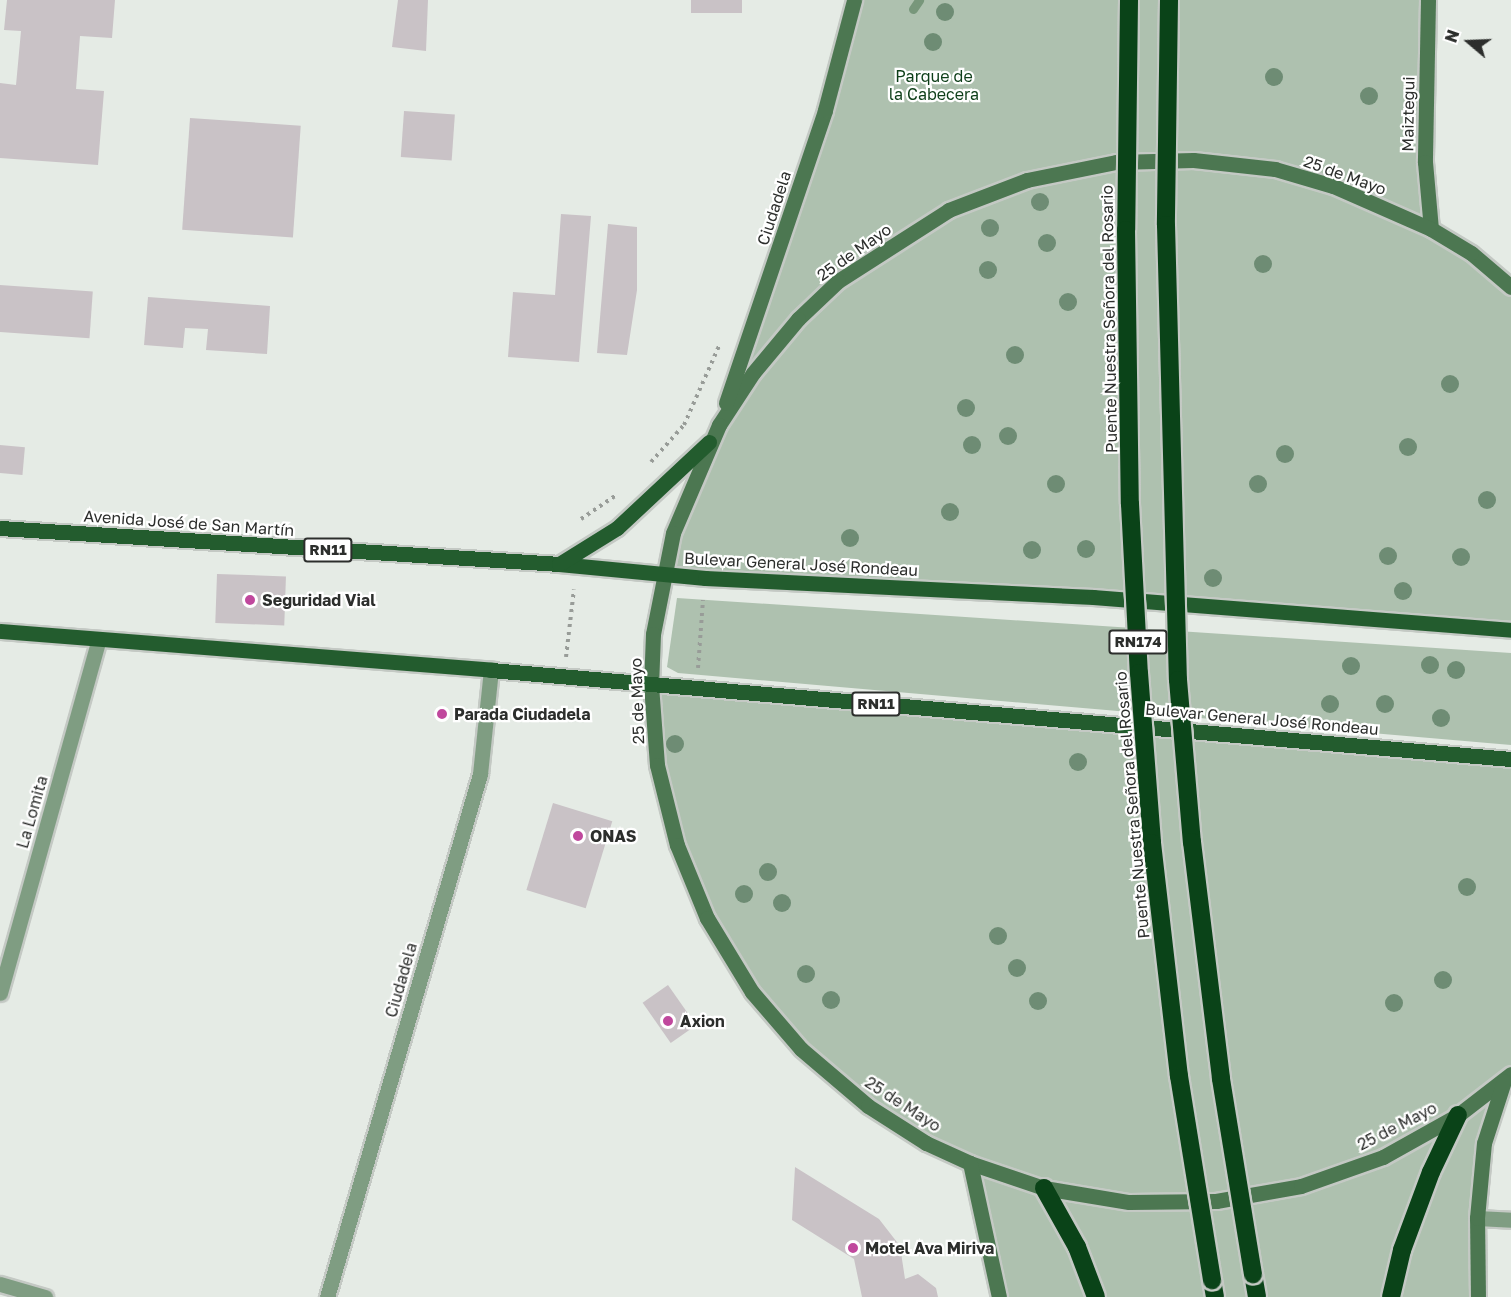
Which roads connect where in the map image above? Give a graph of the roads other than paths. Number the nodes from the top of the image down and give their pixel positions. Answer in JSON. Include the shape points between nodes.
{"nodes":[{"id":1,"x":854,"y":0,"type":"edge"},
{"id":2,"x":1130,"y":0,"type":"edge"},
{"id":3,"x":1169,"y":0,"type":"edge"},
{"id":4,"x":1428,"y":0,"type":"edge"},
{"id":5,"x":1431,"y":229,"type":"junction"},
{"id":6,"x":1511,"y":287,"type":"edge"},
{"id":7,"x":719,"y":425,"type":"junction"},
{"id":8,"x":710,"y":442,"type":"junction"},
{"id":9,"x":0,"y":528,"type":"edge"},
{"id":10,"x":559,"y":564,"type":"junction"},
{"id":11,"x":663,"y":574,"type":"junction"},
{"id":12,"x":1511,"y":630,"type":"edge"},
{"id":13,"x":0,"y":631,"type":"edge"},
{"id":14,"x":98,"y":641,"type":"junction"},
{"id":15,"x":490,"y":670,"type":"junction"},
{"id":16,"x":651,"y":685,"type":"junction"},
{"id":17,"x":1511,"y":759,"type":"edge"},
{"id":18,"x":0,"y":993,"type":"edge"},
{"id":19,"x":1508,"y":1077,"type":"edge"},
{"id":20,"x":1458,"y":1115,"type":"junction"},
{"id":21,"x":970,"y":1163,"type":"junction"},
{"id":22,"x":1044,"y":1188,"type":"junction"},
{"id":23,"x":1477,"y":1218,"type":"junction"},
{"id":24,"x":1511,"y":1220,"type":"edge"},
{"id":25,"x":0,"y":1284,"type":"edge"},
{"id":26,"x":1213,"y":1288,"type":"edge"},
{"id":27,"x":45,"y":1297,"type":"edge"},
{"id":28,"x":327,"y":1297,"type":"edge"},
{"id":29,"x":999,"y":1297,"type":"edge"},
{"id":30,"x":1096,"y":1297,"type":"edge"},
{"id":31,"x":1257,"y":1297,"type":"edge"},
{"id":32,"x":1391,"y":1297,"type":"edge"},
{"id":33,"x":1478,"y":1297,"type":"edge"}],
"edges":[{"from":1,"to":7,"type":"main road","name":"Ciudadela","via":[[825,110]]},
{"from":2,"to":26,"type":"highway","name":"Puente Nuestra Señora del Rosario","number":"RN174","bridge":true,"via":[[1126,254],[1130,504],[1139,673],[1152,843],[1179,1076]]},
{"from":3,"to":31,"type":"highway","number":"RN174","bridge":true,"via":[[1166,225],[1178,680],[1192,842],[1218,1055]]},
{"from":4,"to":5,"type":"main road","name":"Maiztegui","via":[[1425,162]]},
{"from":5,"to":6,"type":"main road","name":"25 de Mayo","via":[[1471,254]]},
{"from":5,"to":7,"type":"main road","name":"25 de Mayo","via":[[1333,186],[1275,169],[1193,160],[1116,162],[1027,180],[949,210],[838,281],[798,319],[753,373]]},
{"from":7,"to":8,"type":"main road","name":"25 de Mayo"},
{"from":8,"to":10,"type":"main road","via":[[617,528]]},
{"from":8,"to":11,"type":"main road","name":"25 de Mayo","via":[[673,533]]},
{"from":9,"to":10,"type":"main road","name":"Avenida José de San Martín","number":"RN11"},
{"from":10,"to":11,"type":"main road","name":"Avenida José de San Martín","number":"RN11"},
{"from":11,"to":12,"type":"main road","name":"Bulevar General José Rondeau","number":"RN11","via":[[1106,598]]},
{"from":11,"to":16,"type":"main road","name":"25 de Mayo"},
{"from":13,"to":14,"type":"main road","number":"RN11"},
{"from":14,"to":15,"type":"main road","number":"RN11"},
{"from":14,"to":18,"type":"street","name":"La Lomita"},
{"from":15,"to":16,"type":"main road","number":"RN11"},
{"from":15,"to":28,"type":"street","name":"Ciudadela","via":[[480,774]]},
{"from":16,"to":17,"type":"main road","name":"Bulevar General José Rondeau","number":"RN11"},
{"from":16,"to":21,"type":"main road","name":"25 de Mayo","via":[[657,765],[677,845],[707,918],[752,992],[801,1049],[867,1106],[926,1143]]},
{"from":19,"to":20,"type":"main road","name":"25 de Mayo"},
{"from":19,"to":23,"type":"main road","via":[[1484,1143]]},
{"from":20,"to":22,"type":"main road","name":"25 de Mayo","via":[[1383,1157],[1301,1186],[1216,1201],[1129,1202]]},
{"from":20,"to":32,"type":"highway","via":[[1431,1172]]},
{"from":21,"to":22,"type":"main road","name":"25 de Mayo"},
{"from":21,"to":29,"type":"main road"},
{"from":22,"to":30,"type":"highway","via":[[1077,1246]]},
{"from":23,"to":24,"type":"street"},
{"from":23,"to":33,"type":"main road"},
{"from":25,"to":27,"type":"street"}]}
